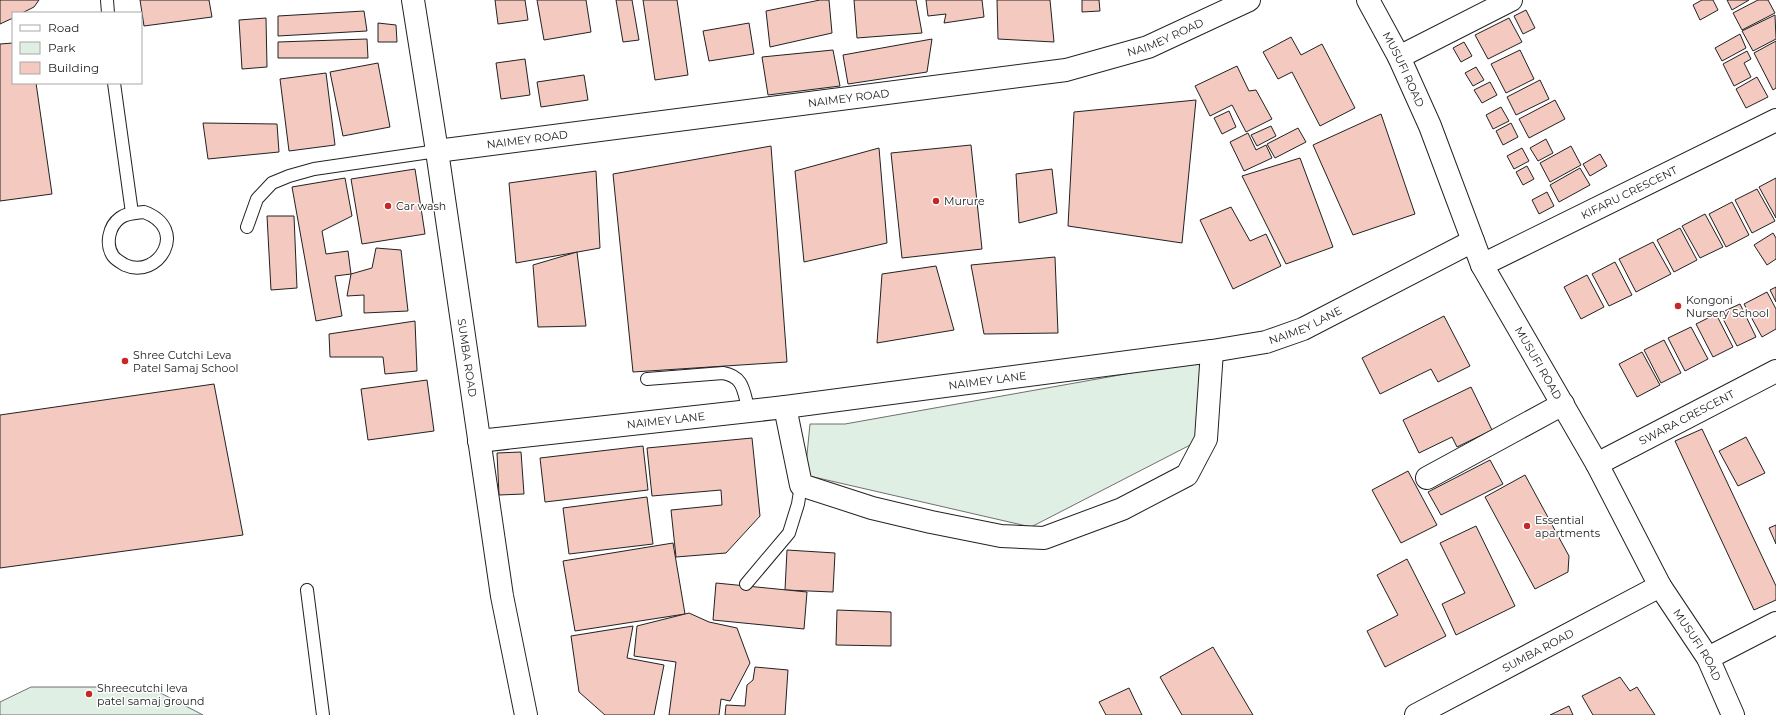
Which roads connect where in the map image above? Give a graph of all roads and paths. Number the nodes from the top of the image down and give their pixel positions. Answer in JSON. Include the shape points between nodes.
{"nodes":[{"id":1,"x":107,"y":0,"type":"edge"},
{"id":2,"x":413,"y":0,"type":"edge"},
{"id":3,"x":1249,"y":0,"type":"edge"},
{"id":4,"x":1368,"y":0,"type":"edge"},
{"id":5,"x":1511,"y":0,"type":"edge"},
{"id":6,"x":108,"y":12,"type":"edge"},
{"id":7,"x":1399,"y":57,"type":"junction"},
{"id":8,"x":114,"y":84,"type":"edge"},
{"id":9,"x":1776,"y":120,"type":"edge"},
{"id":10,"x":437,"y":151,"type":"junction"},
{"id":11,"x":132,"y":213,"type":"junction"},
{"id":12,"x":247,"y":226,"type":"dead end"},
{"id":13,"x":1473,"y":241,"type":"junction"},
{"id":14,"x":1482,"y":265,"type":"junction"},
{"id":15,"x":1212,"y":351,"type":"junction"},
{"id":16,"x":1776,"y":371,"type":"edge"},
{"id":17,"x":647,"y":379,"type":"dead end"},
{"id":18,"x":1563,"y":404,"type":"junction"},
{"id":19,"x":785,"y":407,"type":"junction"},
{"id":20,"x":748,"y":411,"type":"junction"},
{"id":21,"x":479,"y":441,"type":"junction"},
{"id":22,"x":1598,"y":464,"type":"junction"},
{"id":23,"x":1427,"y":478,"type":"dead end"},
{"id":24,"x":801,"y":486,"type":"junction"},
{"id":25,"x":746,"y":584,"type":"dead end"},
{"id":26,"x":1660,"y":586,"type":"junction"},
{"id":27,"x":307,"y":590,"type":"dead end"},
{"id":28,"x":1776,"y":623,"type":"edge"},
{"id":29,"x":1708,"y":658,"type":"junction"},
{"id":30,"x":323,"y":715,"type":"edge"},
{"id":31,"x":526,"y":715,"type":"edge"},
{"id":32,"x":1416,"y":715,"type":"edge"},
{"id":33,"x":1733,"y":715,"type":"edge"}],
"edges":[{"from":1,"to":6,"type":"lane"},
{"from":2,"to":10,"type":"street","name":"SUMBA ROAD"},
{"from":3,"to":10,"type":"street","name":"NAIMEY ROAD","via":[[1148,47],[1066,70]]},
{"from":4,"to":7,"type":"street","name":"MUSUFI ROAD"},
{"from":5,"to":7,"type":"street"},
{"from":7,"to":13,"type":"street","name":"MUSUFI ROAD","via":[[1430,126]]},
{"from":8,"to":11,"type":"lane"},
{"from":9,"to":14,"type":"street","name":"KIFARU CRESCENT"},
{"from":10,"to":12,"type":"lane","via":[[314,169],[289,176],[272,183],[257,199]]},
{"from":10,"to":21,"type":"street","name":"SUMBA ROAD"},
{"from":11,"to":11,"type":"lane","via":[[144,212],[155,216],[165,228],[167,237],[164,253],[150,264],[141,267],[130,267],[115,259],[108,244],[114,225],[121,217]]},
{"from":13,"to":14,"type":"street","name":"MUSUFI ROAD"},
{"from":13,"to":15,"type":"street","name":"NAIMEY LANE","via":[[1303,329],[1266,342]]},
{"from":14,"to":18,"type":"street","name":"MUSUFI ROAD"},
{"from":15,"to":19,"type":"street","name":"NAIMEY LANE"},
{"from":15,"to":24,"type":"street","via":[[1206,439],[1187,475],[1122,509],[1044,538],[1001,536],[931,522],[872,508]]},
{"from":16,"to":22,"type":"street","name":"SWARA CRESCENT"},
{"from":17,"to":20,"type":"lane","via":[[723,373],[733,375],[741,384]]},
{"from":18,"to":22,"type":"street","name":"MUSUFI ROAD"},
{"from":18,"to":23,"type":"street"},
{"from":19,"to":20,"type":"street","name":"NAIMEY LANE"},
{"from":19,"to":24,"type":"street"},
{"from":20,"to":21,"type":"street","name":"NAIMEY LANE"},
{"from":21,"to":31,"type":"street","name":"SUMBA ROAD","via":[[502,596]]},
{"from":22,"to":26,"type":"street","name":"MUSUFI ROAD"},
{"from":24,"to":25,"type":"lane","via":[[789,533]]},
{"from":26,"to":29,"type":"street","name":"MUSUFI ROAD"},
{"from":26,"to":32,"type":"street","name":"SUMBA ROAD"},
{"from":27,"to":30,"type":"lane"},
{"from":28,"to":29,"type":"street"},
{"from":29,"to":33,"type":"street","name":"MUSUFI ROAD"}]}
